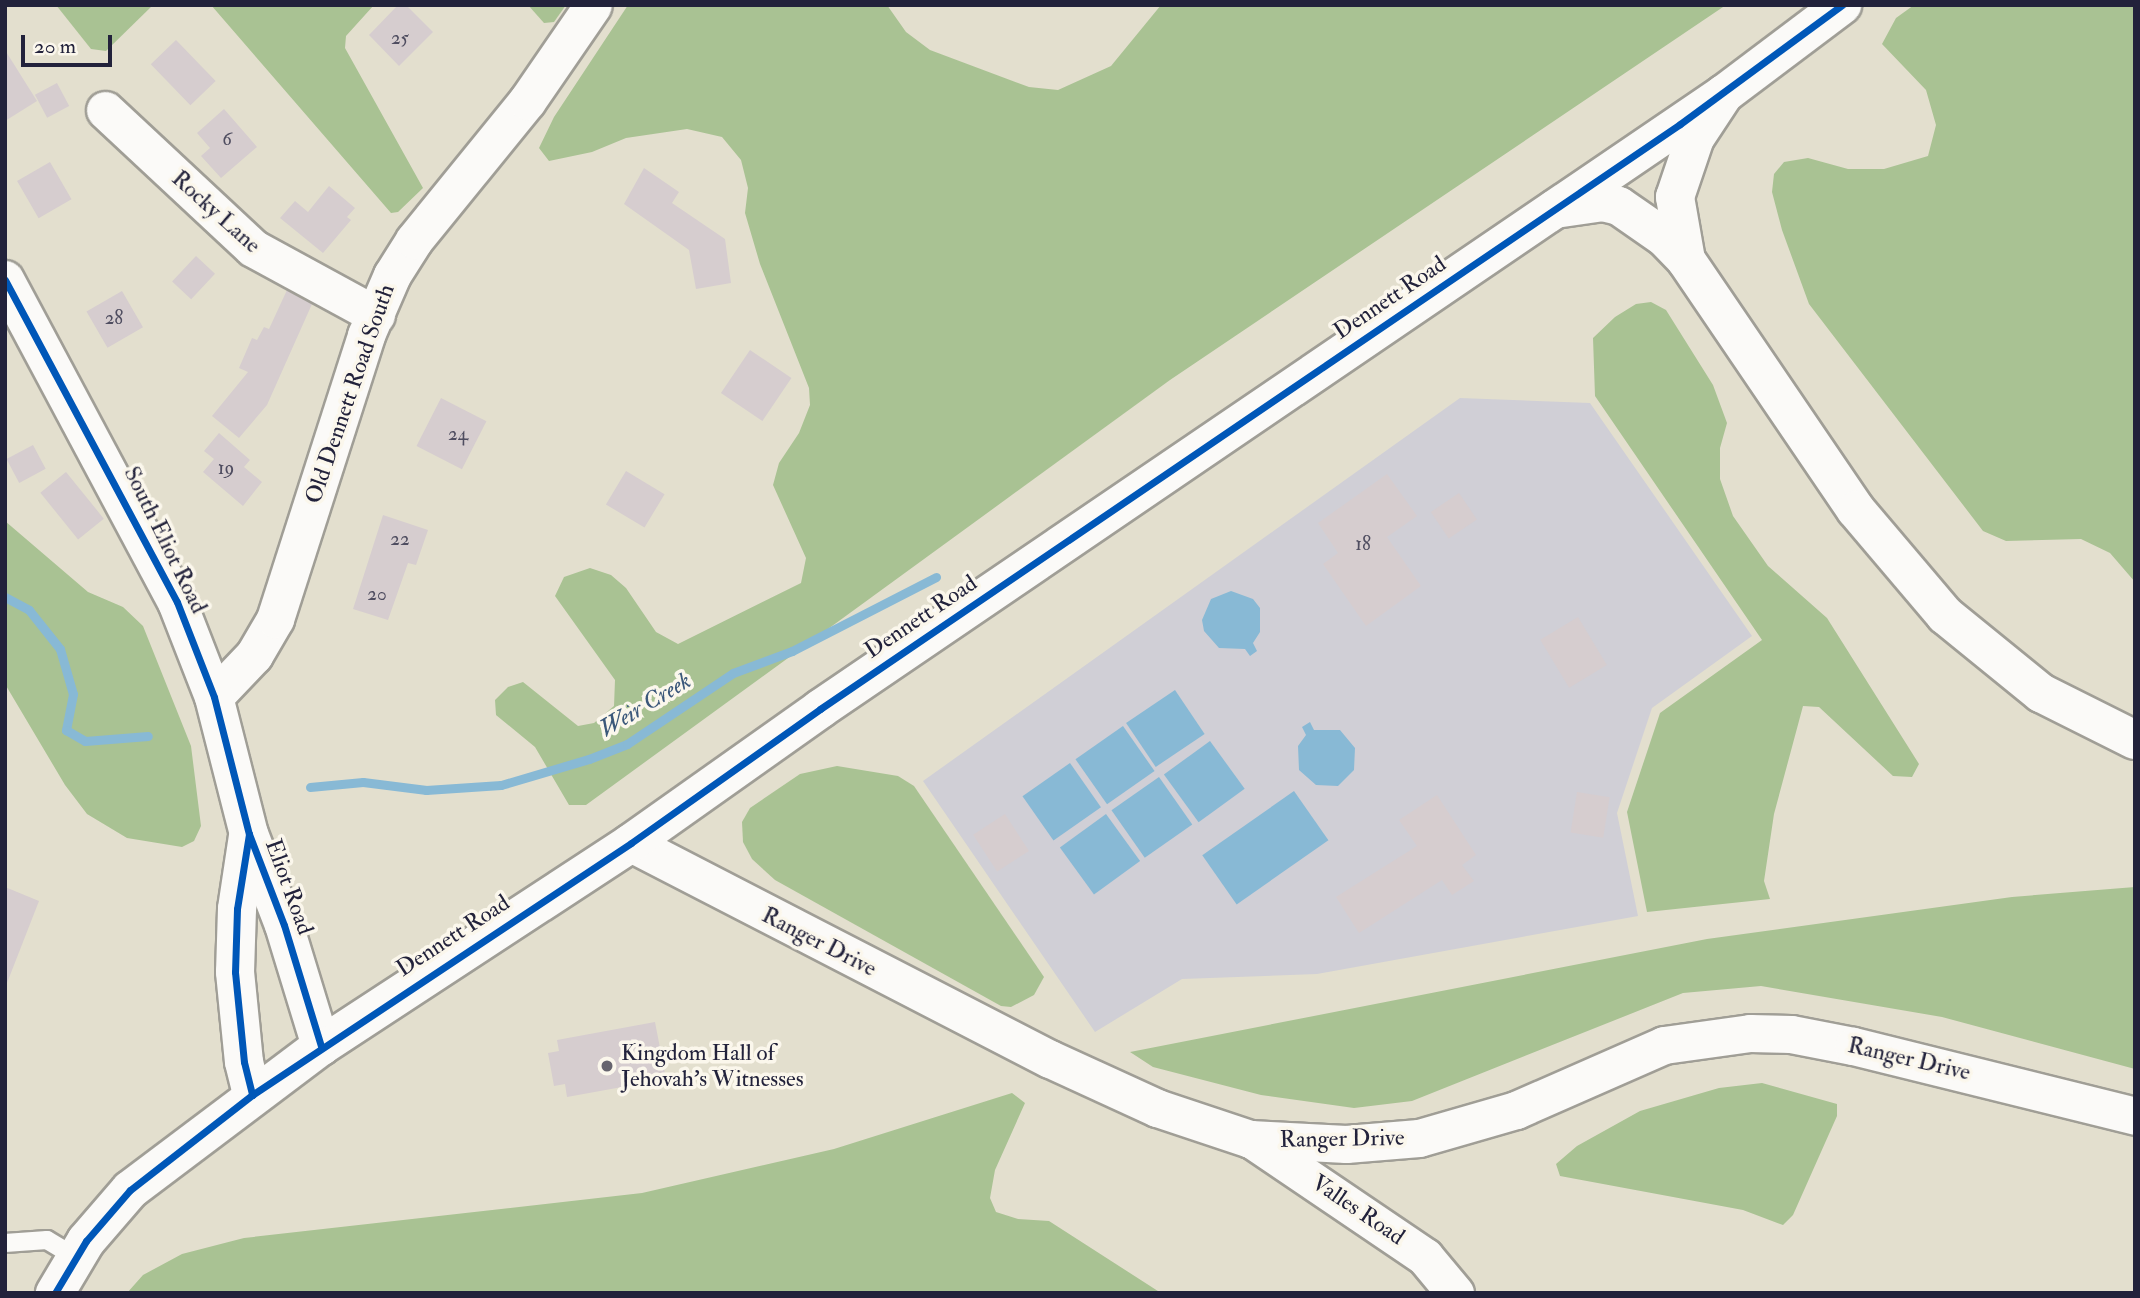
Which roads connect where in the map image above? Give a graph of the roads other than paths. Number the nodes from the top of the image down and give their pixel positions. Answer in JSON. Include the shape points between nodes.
{"nodes":[{"id":1,"x":593,"y":5,"type":"edge"},
{"id":2,"x":1842,"y":5,"type":"edge"},
{"id":3,"x":1724,"y":94,"type":"junction"},
{"id":4,"x":105,"y":110,"type":"dead end"},
{"id":5,"x":1555,"y":209,"type":"junction"},
{"id":6,"x":1686,"y":260,"type":"junction"},
{"id":7,"x":5,"y":279,"type":"edge"},
{"id":8,"x":376,"y":315,"type":"junction"},
{"id":9,"x":214,"y":697,"type":"junction"},
{"id":10,"x":2135,"y":740,"type":"edge"},
{"id":11,"x":249,"y":834,"type":"junction"},
{"id":12,"x":631,"y":843,"type":"junction"},
{"id":13,"x":321,"y":1046,"type":"junction"},
{"id":14,"x":252,"y":1095,"type":"junction"},
{"id":15,"x":2135,"y":1116,"type":"edge"},
{"id":16,"x":1250,"y":1139,"type":"junction"},
{"id":17,"x":5,"y":1243,"type":"edge"},
{"id":18,"x":75,"y":1258,"type":"junction"},
{"id":19,"x":55,"y":1293,"type":"edge"},
{"id":20,"x":1455,"y":1293,"type":"edge"}],
"edges":[{"from":1,"to":8,"type":"street","name":"Old Dennett Road South","via":[[527,102],[414,240],[392,275]]},
{"from":2,"to":3,"type":"main road","name":"Dennett Road"},
{"from":3,"to":5,"type":"main road","name":"Dennett Road"},
{"from":3,"to":6,"type":"main road","via":[[1695,138],[1681,170],[1675,197]]},
{"from":4,"to":8,"type":"street","name":"Rocky Lane","via":[[253,248]]},
{"from":5,"to":6,"type":"main road","via":[[1595,202],[1619,206],[1665,237]]},
{"from":5,"to":12,"type":"main road","name":"Dennett Road"},
{"from":6,"to":10,"type":"main road","via":[[1856,510],[1945,615],[2041,693]]},
{"from":7,"to":9,"type":"main road","name":"South Eliot Road","via":[[177,602]]},
{"from":8,"to":9,"type":"street","name":"Old Dennett Road South","via":[[275,619],[254,654]]},
{"from":9,"to":11,"type":"main road","name":"South Eliot Road"},
{"from":11,"to":13,"type":"main road","name":"Eliot Road","via":[[284,925]]},
{"from":11,"to":14,"type":"main road","name":"Eliot Road","via":[[237,909],[235,972]]},
{"from":12,"to":13,"type":"main road","name":"Dennett Road"},
{"from":12,"to":16,"type":"street","name":"Ranger Drive","via":[[1050,1059],[1157,1108]]},
{"from":13,"to":14,"type":"main road","name":"Dennett Road"},
{"from":14,"to":18,"type":"main road","name":"Dennett Road","via":[[130,1190]]},
{"from":15,"to":16,"type":"street","name":"Ranger Drive","via":[[1853,1046],[1791,1034],[1749,1033],[1664,1045],[1516,1110],[1419,1138],[1346,1143]]},
{"from":16,"to":20,"type":"street","name":"Valles Road","via":[[1425,1257]]},
{"from":17,"to":18,"type":"lane","via":[[47,1240]]},
{"from":18,"to":19,"type":"main road","name":"Dennett Road"}]}
